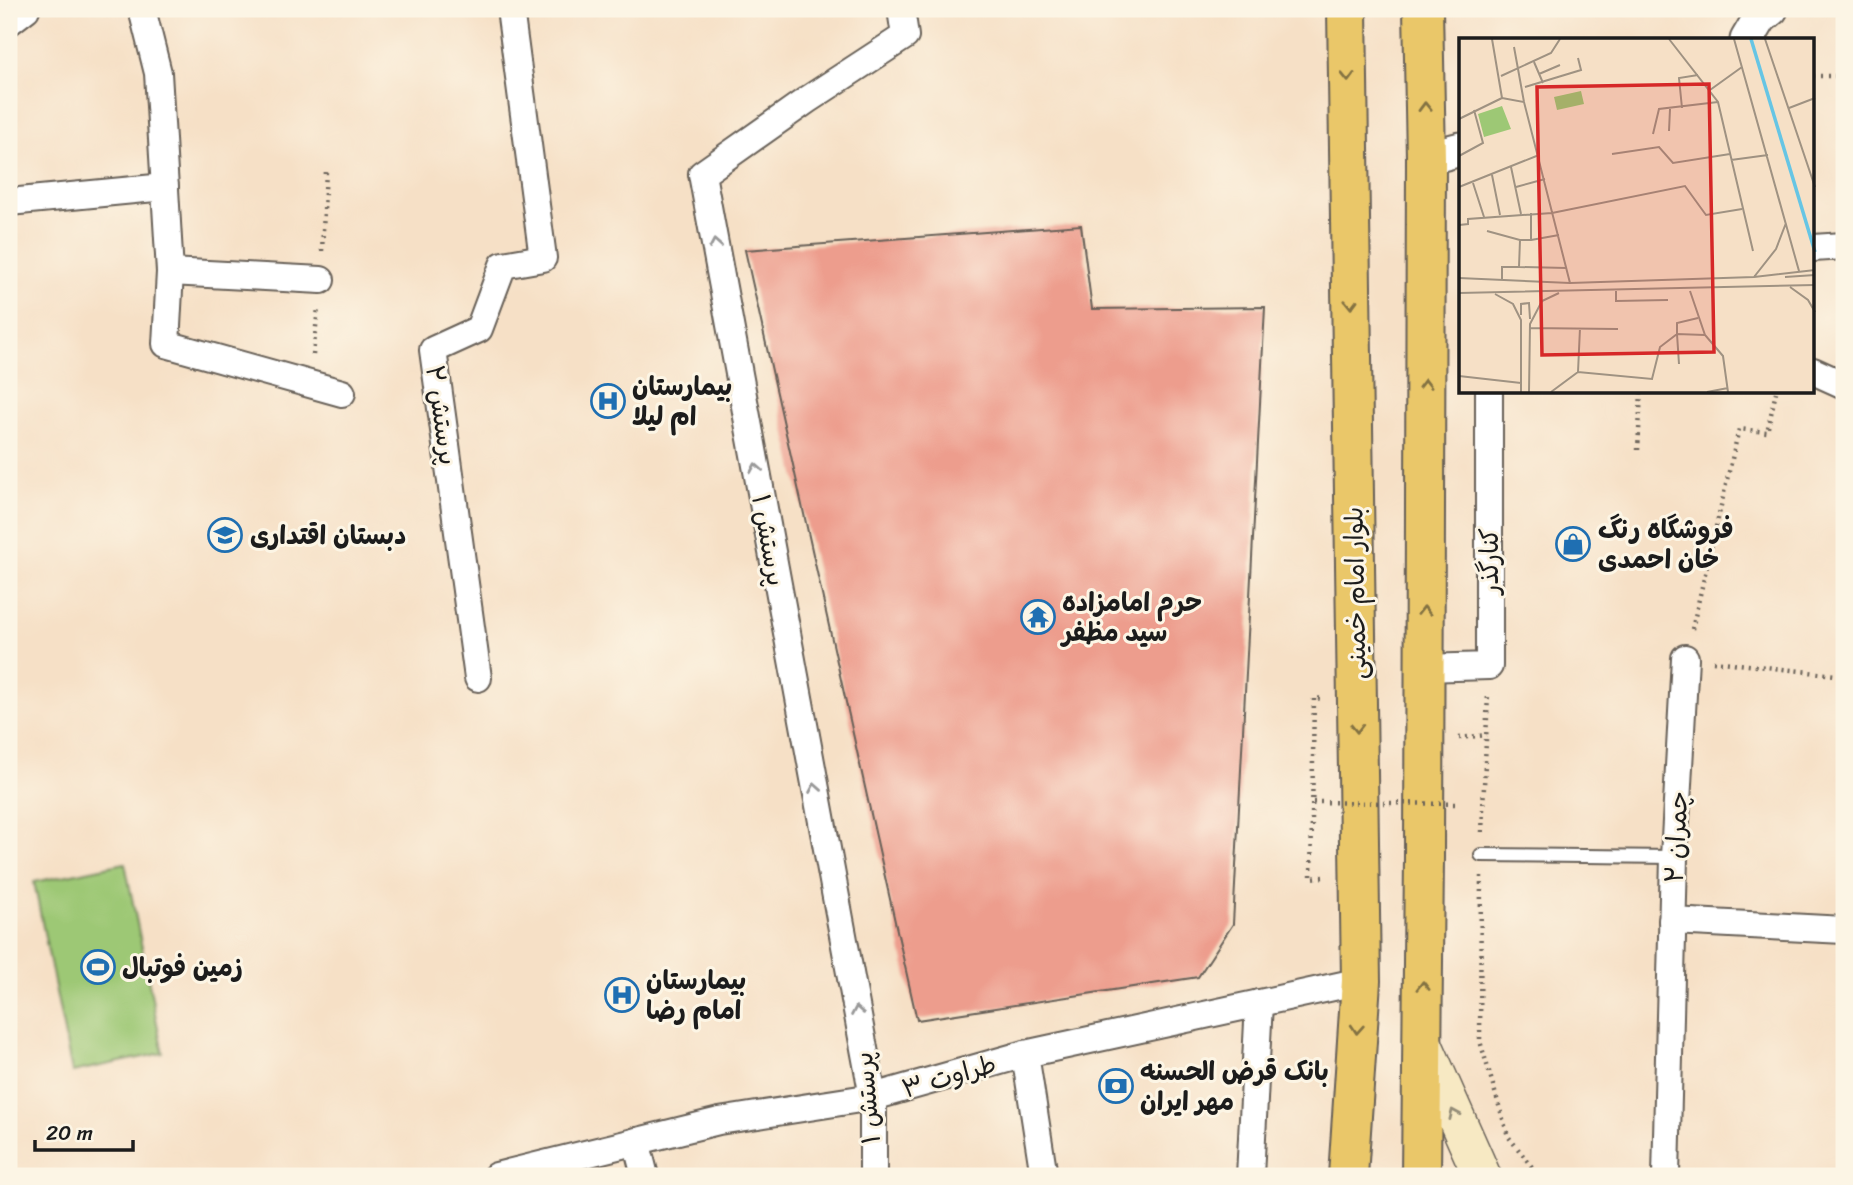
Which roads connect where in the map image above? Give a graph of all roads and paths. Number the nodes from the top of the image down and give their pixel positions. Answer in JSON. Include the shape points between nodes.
{"nodes":[{"id":1,"x":26,"y":9,"type":"edge"},
{"id":2,"x":142,"y":9,"type":"edge"},
{"id":3,"x":510,"y":9,"type":"edge"},
{"id":4,"x":901,"y":9,"type":"edge"},
{"id":5,"x":1347,"y":9,"type":"edge"},
{"id":6,"x":1423,"y":9,"type":"edge"},
{"id":7,"x":1771,"y":9,"type":"edge"},
{"id":8,"x":9,"y":23,"type":"edge"},
{"id":9,"x":1748,"y":38,"type":"edge"},
{"id":10,"x":1814,"y":76,"type":"edge"},
{"id":11,"x":1844,"y":76,"type":"edge"},
{"id":12,"x":1444,"y":153,"type":"edge"},
{"id":13,"x":165,"y":187,"type":"junction"},
{"id":14,"x":9,"y":202,"type":"edge"},
{"id":15,"x":1844,"y":246,"type":"edge"},
{"id":16,"x":1814,"y":248,"type":"edge"},
{"id":17,"x":170,"y":272,"type":"junction"},
{"id":18,"x":321,"y":280,"type":"dead end"},
{"id":19,"x":1814,"y":371,"type":"edge"},
{"id":20,"x":1844,"y":384,"type":"edge"},
{"id":21,"x":342,"y":393,"type":"dead end"},
{"id":22,"x":1489,"y":394,"type":"edge"},
{"id":23,"x":1641,"y":394,"type":"edge"},
{"id":24,"x":1776,"y":394,"type":"edge"},
{"id":25,"x":1638,"y":450,"type":"dead end"},
{"id":26,"x":1685,"y":658,"type":"junction"},
{"id":27,"x":1489,"y":666,"type":"junction"},
{"id":28,"x":1424,"y":668,"type":"junction"},
{"id":29,"x":1844,"y":676,"type":"edge"},
{"id":30,"x":478,"y":678,"type":"dead end"},
{"id":31,"x":1314,"y":698,"type":"dead end"},
{"id":32,"x":1487,"y":735,"type":"junction"},
{"id":33,"x":1460,"y":738,"type":"dead end"},
{"id":34,"x":1313,"y":802,"type":"junction"},
{"id":35,"x":1458,"y":804,"type":"dead end"},
{"id":36,"x":1481,"y":855,"type":"junction"},
{"id":37,"x":1674,"y":857,"type":"junction"},
{"id":38,"x":1311,"y":878,"type":"dead end"},
{"id":39,"x":1672,"y":921,"type":"junction"},
{"id":40,"x":1844,"y":930,"type":"edge"},
{"id":41,"x":1361,"y":981,"type":"junction"},
{"id":42,"x":1259,"y":1003,"type":"junction"},
{"id":43,"x":1423,"y":1043,"type":"junction"},
{"id":44,"x":1025,"y":1054,"type":"junction"},
{"id":45,"x":873,"y":1097,"type":"junction"},
{"id":46,"x":636,"y":1141,"type":"junction"},
{"id":47,"x":496,"y":1176,"type":"edge"},
{"id":48,"x":645,"y":1176,"type":"edge"},
{"id":49,"x":873,"y":1176,"type":"edge"},
{"id":50,"x":1045,"y":1176,"type":"edge"},
{"id":51,"x":1250,"y":1176,"type":"edge"},
{"id":52,"x":1348,"y":1176,"type":"edge"},
{"id":53,"x":1421,"y":1176,"type":"edge"},
{"id":54,"x":1482,"y":1176,"type":"edge"},
{"id":55,"x":1539,"y":1176,"type":"edge"},
{"id":56,"x":1666,"y":1176,"type":"edge"}],
"edges":[{"from":1,"to":8,"type":"street"},
{"from":2,"to":13,"type":"street","via":[[158,73]]},
{"from":3,"to":30,"type":"street","name":"پرستش ۲","via":[[542,258],[503,265],[479,329],[433,350]]},
{"from":45,"to":4,"type":"street","name":"پرستش ۱","one_way":true,"via":[[702,174],[905,36]]},
{"from":5,"to":41,"type":"main road","name":"بلوار امام خمینی","one_way":true},
{"from":12,"to":6,"type":"main road","one_way":true},
{"from":7,"to":9,"type":"street"},
{"from":10,"to":11,"type":"path"},
{"from":28,"to":12,"type":"main road","one_way":true},
{"from":13,"to":14,"type":"street"},
{"from":13,"to":17,"type":"street"},
{"from":15,"to":16,"type":"street"},
{"from":17,"to":18,"type":"street"},
{"from":17,"to":21,"type":"street","via":[[166,344]]},
{"from":19,"to":20,"type":"street"},
{"from":22,"to":27,"type":"street","name":"کنارگذر"},
{"from":23,"to":25,"type":"path"},
{"from":24,"to":26,"type":"path","via":[[1766,432],[1739,429]]},
{"from":26,"to":29,"type":"path"},
{"from":26,"to":37,"type":"street","name":"چمران ۲"},
{"from":27,"to":28,"type":"street"},
{"from":27,"to":32,"type":"path"},
{"from":43,"to":28,"type":"main road","one_way":true},
{"from":31,"to":34,"type":"path"},
{"from":32,"to":33,"type":"path"},
{"from":32,"to":36,"type":"path"},
{"from":34,"to":35,"type":"path","bridge":true},
{"from":34,"to":38,"type":"path"},
{"from":36,"to":37,"type":"lane"},
{"from":36,"to":55,"type":"path","via":[[1480,1041],[1508,1136]]},
{"from":37,"to":39,"type":"street","name":"چمران ۲"},
{"from":39,"to":40,"type":"street"},
{"from":39,"to":56,"type":"street","name":"چمران ۲"},
{"from":41,"to":42,"type":"street","name":"طراوت ۳"},
{"from":41,"to":52,"type":"main road","name":"بلوار امام خمینی","one_way":true},
{"from":42,"to":44,"type":"street","name":"طراوت ۳"},
{"from":42,"to":51,"type":"street"},
{"from":43,"to":53,"type":"main road"},
{"from":54,"to":43,"type":"main road","one_way":true},
{"from":44,"to":45,"type":"street","name":"طراوت ۳"},
{"from":44,"to":50,"type":"street"},
{"from":45,"to":46,"type":"street","name":"طراوت ۳","via":[[719,1121]]},
{"from":45,"to":49,"type":"street","name":"پرستش ۱"},
{"from":46,"to":47,"type":"street","name":"طراوت ۳"},
{"from":46,"to":48,"type":"street"}]}
